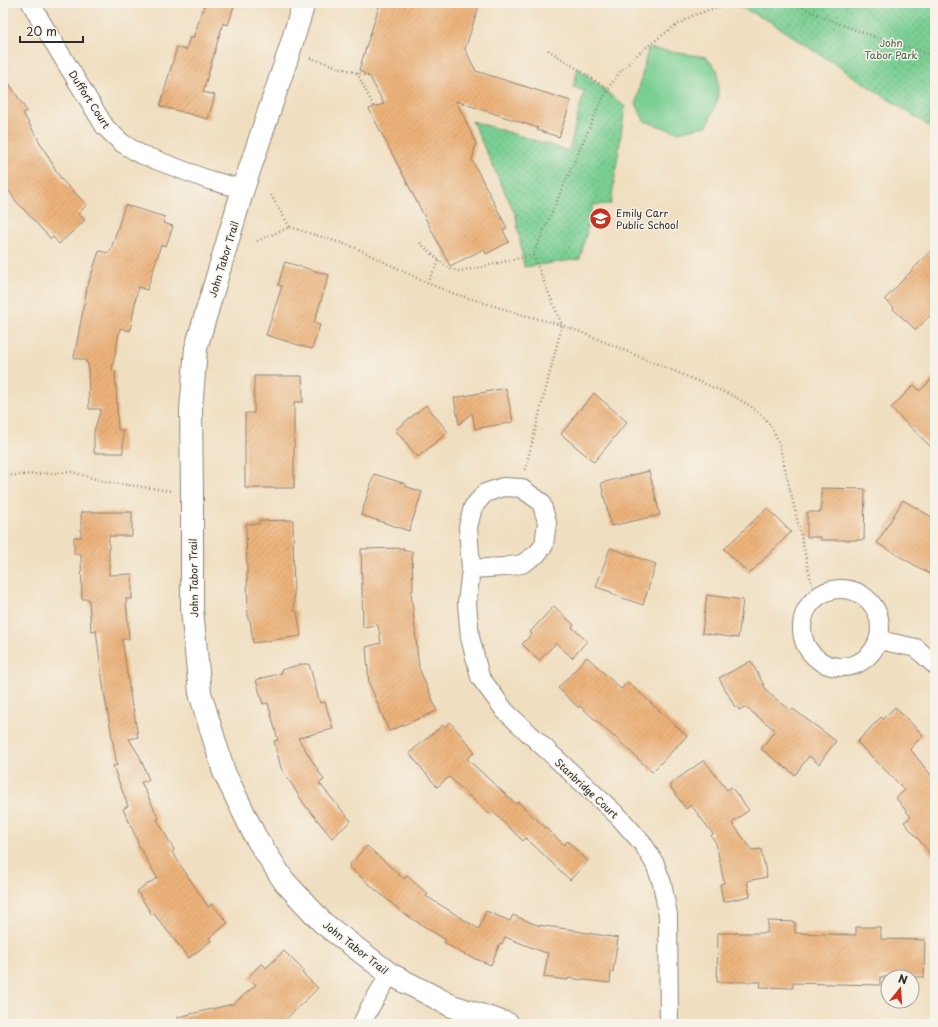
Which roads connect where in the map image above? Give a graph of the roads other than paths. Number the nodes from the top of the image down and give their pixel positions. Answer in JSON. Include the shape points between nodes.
{"nodes":[{"id":1,"x":31,"y":3,"type":"edge"},
{"id":2,"x":304,"y":3,"type":"edge"},
{"id":3,"x":243,"y":189,"type":"junction"},
{"id":4,"x":471,"y":569,"type":"junction"},
{"id":5,"x":879,"y":640,"type":"junction"},
{"id":6,"x":935,"y":665,"type":"edge"},
{"id":7,"x":390,"y":974,"type":"junction"},
{"id":8,"x":362,"y":1024,"type":"edge"},
{"id":9,"x":508,"y":1024,"type":"edge"},
{"id":10,"x":669,"y":1024,"type":"edge"}],
"edges":[{"from":1,"to":3,"type":"street","name":"Duffort Court","via":[[105,127],[122,143],[140,154],[209,180]]},
{"from":2,"to":3,"type":"street","name":"John Tabor Trail"},
{"from":3,"to":7,"type":"street","name":"John Tabor Trail","via":[[196,348],[191,410],[192,609],[200,693],[224,772],[255,836],[284,881],[323,923]]},
{"from":4,"to":4,"type":"street","name":"Stanbridge Court","via":[[522,564],[538,554],[544,545],[547,522],[541,502],[521,488],[503,487],[485,493],[473,507],[468,528]]},
{"from":4,"to":10,"type":"street","name":"Stanbridge Court","via":[[468,603],[470,637],[480,677],[505,711],[619,817],[643,844],[655,864],[662,883],[668,915]]},
{"from":5,"to":5,"type":"street","via":[[878,617],[873,605],[859,593],[850,590],[832,590],[823,594],[815,599],[803,618],[802,633],[807,647],[823,663],[837,667],[860,663],[872,654]]},
{"from":5,"to":6,"type":"street","via":[[916,648]]},
{"from":7,"to":8,"type":"street"},
{"from":7,"to":9,"type":"street","name":"John Tabor Trail","via":[[452,1006]]}]}
